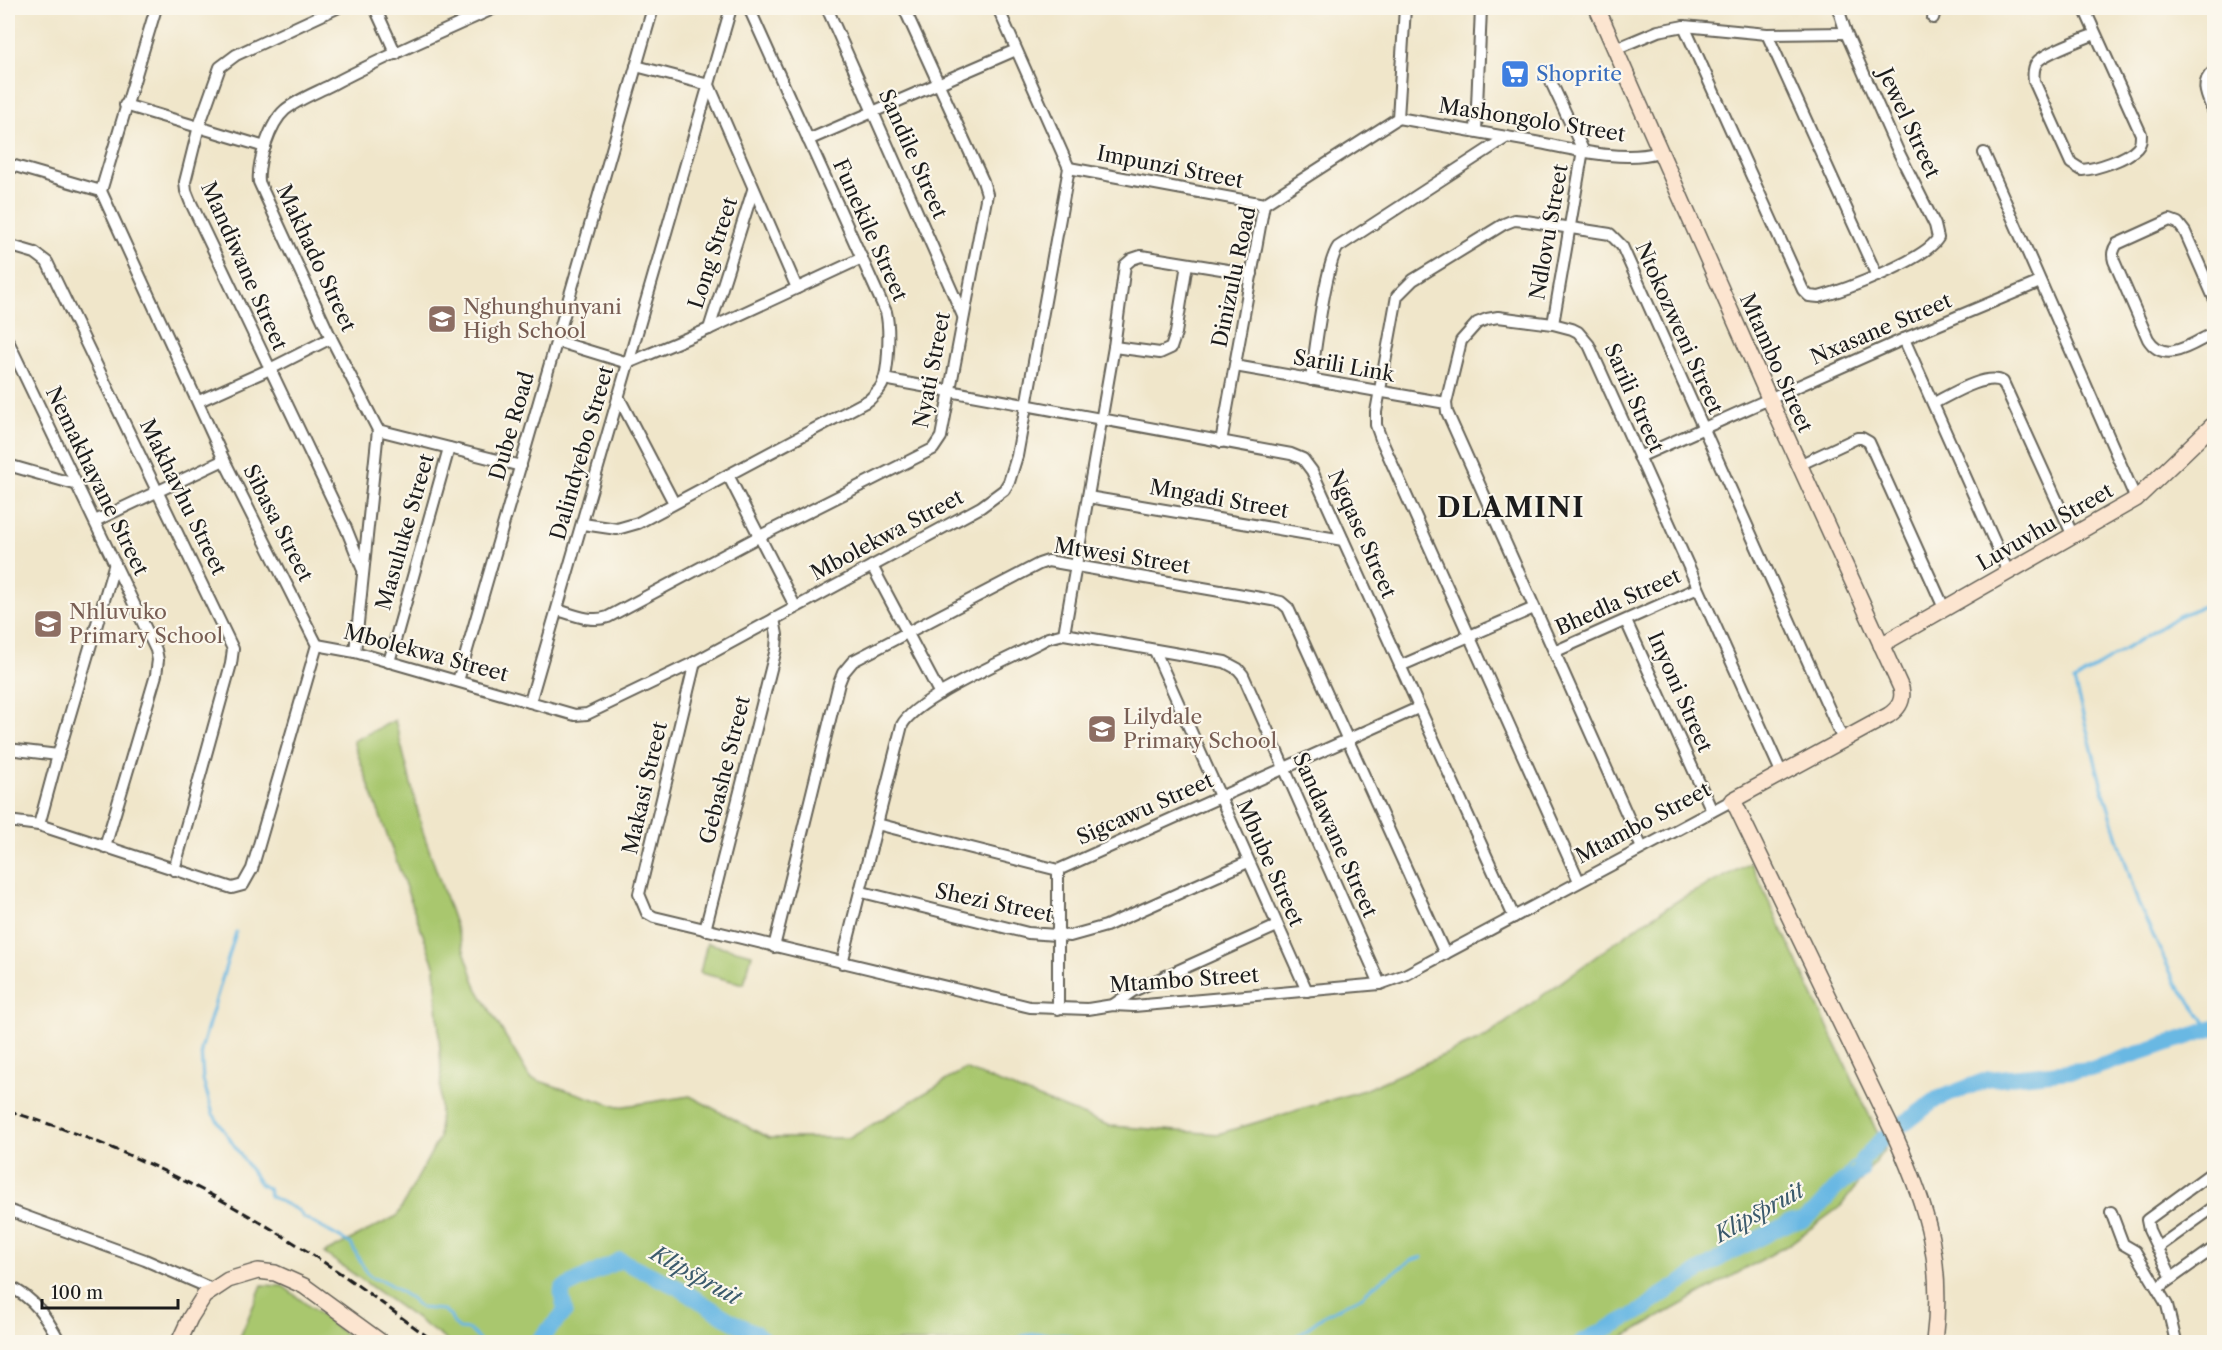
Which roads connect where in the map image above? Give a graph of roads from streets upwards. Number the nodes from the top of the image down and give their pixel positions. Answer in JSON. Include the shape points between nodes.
{"nodes":[{"id":1,"x":156,"y":8,"type":"edge"},
{"id":2,"x":337,"y":8,"type":"edge"},
{"id":3,"x":375,"y":8,"type":"edge"},
{"id":4,"x":495,"y":8,"type":"edge"},
{"id":5,"x":653,"y":8,"type":"edge"},
{"id":6,"x":731,"y":8,"type":"edge"},
{"id":7,"x":749,"y":8,"type":"edge"},
{"id":8,"x":827,"y":8,"type":"edge"},
{"id":9,"x":904,"y":8,"type":"edge"},
{"id":10,"x":998,"y":8,"type":"edge"},
{"id":11,"x":1405,"y":8,"type":"edge"},
{"id":12,"x":1481,"y":8,"type":"edge"},
{"id":13,"x":1597,"y":8,"type":"edge"},
{"id":14,"x":1838,"y":8,"type":"edge"},
{"id":15,"x":2084,"y":8,"type":"edge"},
{"id":16,"x":1684,"y":26,"type":"junction"},
{"id":17,"x":1846,"y":33,"type":"junction"},
{"id":18,"x":1767,"y":34,"type":"junction"},
{"id":19,"x":2095,"y":34,"type":"junction"},
{"id":20,"x":1615,"y":49,"type":"junction"},
{"id":21,"x":1016,"y":50,"type":"junction"},
{"id":22,"x":396,"y":54,"type":"junction"},
{"id":23,"x":636,"y":66,"type":"junction"},
{"id":24,"x":2214,"y":71,"type":"edge"},
{"id":25,"x":1551,"y":82,"type":"dead end"},
{"id":26,"x":939,"y":84,"type":"junction"},
{"id":27,"x":709,"y":85,"type":"junction"},
{"id":28,"x":125,"y":105,"type":"junction"},
{"id":29,"x":873,"y":112,"type":"junction"},
{"id":30,"x":2214,"y":112,"type":"edge"},
{"id":31,"x":1398,"y":118,"type":"junction"},
{"id":32,"x":200,"y":126,"type":"junction"},
{"id":33,"x":1476,"y":131,"type":"junction"},
{"id":34,"x":1506,"y":137,"type":"junction"},
{"id":35,"x":808,"y":140,"type":"junction"},
{"id":36,"x":265,"y":147,"type":"junction"},
{"id":37,"x":1583,"y":150,"type":"junction"},
{"id":38,"x":1659,"y":152,"type":"junction"},
{"id":39,"x":1984,"y":153,"type":"dead end"},
{"id":40,"x":8,"y":164,"type":"edge"},
{"id":41,"x":1069,"y":168,"type":"junction"},
{"id":42,"x":753,"y":190,"type":"junction"},
{"id":43,"x":101,"y":191,"type":"junction"},
{"id":44,"x":1264,"y":204,"type":"junction"},
{"id":45,"x":1568,"y":229,"type":"junction"},
{"id":46,"x":8,"y":245,"type":"edge"},
{"id":47,"x":862,"y":258,"type":"junction"},
{"id":48,"x":1187,"y":264,"type":"junction"},
{"id":49,"x":1252,"y":274,"type":"junction"},
{"id":50,"x":1877,"y":276,"type":"junction"},
{"id":51,"x":2040,"y":282,"type":"junction"},
{"id":52,"x":797,"y":288,"type":"junction"},
{"id":53,"x":2214,"y":298,"type":"edge"},
{"id":54,"x":963,"y":316,"type":"junction"},
{"id":55,"x":1553,"y":324,"type":"junction"},
{"id":56,"x":709,"y":329,"type":"junction"},
{"id":57,"x":2214,"y":333,"type":"edge"},
{"id":58,"x":331,"y":338,"type":"junction"},
{"id":59,"x":1904,"y":339,"type":"junction"},
{"id":60,"x":8,"y":341,"type":"edge"},
{"id":61,"x":556,"y":341,"type":"junction"},
{"id":62,"x":1113,"y":347,"type":"junction"},
{"id":63,"x":628,"y":363,"type":"junction"},
{"id":64,"x":1235,"y":366,"type":"junction"},
{"id":65,"x":270,"y":369,"type":"junction"},
{"id":66,"x":884,"y":379,"type":"junction"},
{"id":67,"x":1311,"y":380,"type":"junction"},
{"id":68,"x":951,"y":392,"type":"junction"},
{"id":69,"x":1379,"y":392,"type":"junction"},
{"id":70,"x":618,"y":396,"type":"junction"},
{"id":71,"x":1769,"y":398,"type":"junction"},
{"id":72,"x":199,"y":401,"type":"junction"},
{"id":73,"x":1446,"y":403,"type":"junction"},
{"id":74,"x":1934,"y":403,"type":"junction"},
{"id":75,"x":1025,"y":406,"type":"junction"},
{"id":76,"x":1101,"y":420,"type":"junction"},
{"id":77,"x":2214,"y":424,"type":"edge"},
{"id":78,"x":1703,"y":428,"type":"junction"},
{"id":79,"x":378,"y":430,"type":"junction"},
{"id":80,"x":1221,"y":442,"type":"junction"},
{"id":81,"x":449,"y":448,"type":"junction"},
{"id":82,"x":1639,"y":457,"type":"junction"},
{"id":83,"x":224,"y":460,"type":"junction"},
{"id":84,"x":8,"y":465,"type":"edge"},
{"id":85,"x":1799,"y":465,"type":"junction"},
{"id":86,"x":521,"y":466,"type":"junction"},
{"id":87,"x":728,"y":475,"type":"junction"},
{"id":88,"x":78,"y":485,"type":"junction"},
{"id":89,"x":158,"y":490,"type":"junction"},
{"id":90,"x":1088,"y":497,"type":"junction"},
{"id":91,"x":2136,"y":499,"type":"junction"},
{"id":92,"x":674,"y":503,"type":"junction"},
{"id":93,"x":95,"y":521,"type":"junction"},
{"id":94,"x":583,"y":524,"type":"junction"},
{"id":95,"x":367,"y":527,"type":"junction"},
{"id":96,"x":346,"y":528,"type":"junction"},
{"id":97,"x":760,"y":536,"type":"junction"},
{"id":98,"x":2073,"y":536,"type":"junction"},
{"id":99,"x":1343,"y":540,"type":"junction"},
{"id":100,"x":115,"y":563,"type":"junction"},
{"id":101,"x":1077,"y":566,"type":"junction"},
{"id":102,"x":872,"y":567,"type":"junction"},
{"id":103,"x":363,"y":568,"type":"junction"},
{"id":104,"x":2008,"y":572,"type":"junction"},
{"id":105,"x":1698,"y":588,"type":"junction"},
{"id":106,"x":795,"y":606,"type":"junction"},
{"id":107,"x":1534,"y":608,"type":"junction"},
{"id":108,"x":1944,"y":608,"type":"junction"},
{"id":109,"x":558,"y":610,"type":"junction"},
{"id":110,"x":774,"y":619,"type":"junction"},
{"id":111,"x":1626,"y":621,"type":"junction"},
{"id":112,"x":906,"y":633,"type":"junction"},
{"id":113,"x":1064,"y":634,"type":"junction"},
{"id":114,"x":1470,"y":636,"type":"junction"},
{"id":115,"x":317,"y":645,"type":"junction"},
{"id":116,"x":1881,"y":645,"type":"junction"},
{"id":117,"x":1155,"y":651,"type":"junction"},
{"id":118,"x":355,"y":652,"type":"junction"},
{"id":119,"x":1554,"y":652,"type":"junction"},
{"id":120,"x":389,"y":662,"type":"junction"},
{"id":121,"x":695,"y":662,"type":"junction"},
{"id":122,"x":1400,"y":666,"type":"junction"},
{"id":123,"x":458,"y":681,"type":"junction"},
{"id":124,"x":940,"y":694,"type":"junction"},
{"id":125,"x":530,"y":702,"type":"junction"},
{"id":126,"x":1418,"y":708,"type":"junction"},
{"id":127,"x":1348,"y":740,"type":"junction"},
{"id":128,"x":1843,"y":740,"type":"junction"},
{"id":129,"x":8,"y":749,"type":"edge"},
{"id":130,"x":58,"y":755,"type":"junction"},
{"id":131,"x":1285,"y":769,"type":"junction"},
{"id":132,"x":1782,"y":774,"type":"junction"},
{"id":133,"x":1219,"y":797,"type":"junction"},
{"id":134,"x":1732,"y":800,"type":"junction"},
{"id":135,"x":1712,"y":810,"type":"junction"},
{"id":136,"x":8,"y":821,"type":"edge"},
{"id":137,"x":877,"y":824,"type":"junction"},
{"id":138,"x":39,"y":825,"type":"junction"},
{"id":139,"x":105,"y":847,"type":"junction"},
{"id":140,"x":1642,"y":848,"type":"junction"},
{"id":141,"x":1248,"y":862,"type":"junction"},
{"id":142,"x":174,"y":870,"type":"junction"},
{"id":143,"x":1058,"y":870,"type":"junction"},
{"id":144,"x":1580,"y":881,"type":"junction"},
{"id":145,"x":862,"y":892,"type":"junction"},
{"id":146,"x":654,"y":917,"type":"joint"},
{"id":147,"x":1514,"y":917,"type":"junction"},
{"id":148,"x":1277,"y":926,"type":"junction"},
{"id":149,"x":705,"y":930,"type":"junction"},
{"id":150,"x":1059,"y":936,"type":"junction"},
{"id":151,"x":774,"y":947,"type":"junction"},
{"id":152,"x":1445,"y":954,"type":"junction"},
{"id":153,"x":842,"y":963,"type":"junction"},
{"id":154,"x":1380,"y":984,"type":"junction"},
{"id":155,"x":1307,"y":991,"type":"junction"},
{"id":156,"x":1113,"y":1005,"type":"junction"},
{"id":157,"x":1058,"y":1009,"type":"junction"},
{"id":158,"x":2214,"y":1171,"type":"edge"},
{"id":159,"x":2214,"y":1207,"type":"edge"},
{"id":160,"x":8,"y":1210,"type":"edge"},
{"id":161,"x":2111,"y":1212,"type":"dead end"},
{"id":162,"x":2157,"y":1248,"type":"junction"},
{"id":163,"x":2214,"y":1248,"type":"edge"},
{"id":164,"x":2172,"y":1278,"type":"junction"},
{"id":165,"x":8,"y":1286,"type":"edge"},
{"id":166,"x":2158,"y":1288,"type":"junction"},
{"id":167,"x":212,"y":1289,"type":"junction"},
{"id":168,"x":60,"y":1342,"type":"edge"},
{"id":169,"x":179,"y":1342,"type":"edge"},
{"id":170,"x":381,"y":1342,"type":"edge"},
{"id":171,"x":1934,"y":1342,"type":"edge"},
{"id":172,"x":2176,"y":1342,"type":"edge"}],
"edges":[{"from":1,"to":28,"type":"street"},
{"from":2,"to":32,"type":"street","name":"Mandiwane Street","via":[[224,62]]},
{"from":3,"to":22,"type":"street"},
{"from":4,"to":22,"type":"street","name":"Makhado Street"},
{"from":5,"to":23,"type":"street","name":"Dube Road"},
{"from":6,"to":27,"type":"street","name":"Dalindyebo Street"},
{"from":7,"to":35,"type":"street","name":"Funekile Street"},
{"from":8,"to":29,"type":"street","name":"Sandile Street"},
{"from":9,"to":26,"type":"street","name":"Nyati Street"},
{"from":10,"to":21,"type":"street"},
{"from":11,"to":31,"type":"street"},
{"from":12,"to":33,"type":"street"},
{"from":13,"to":20,"type":"street","name":"Mtambo Street"},
{"from":14,"to":17,"type":"street","name":"Jewel Street"},
{"from":15,"to":19,"type":"street"},
{"from":16,"to":18,"type":"street"},
{"from":16,"to":20,"type":"street","via":[[1658,31]]},
{"from":16,"to":50,"type":"street","via":[[1803,290],[1809,296],[1819,297]]},
{"from":17,"to":18,"type":"street"},
{"from":17,"to":50,"type":"street","name":"Jewel Street","via":[[1938,238],[1926,252]]},
{"from":18,"to":50,"type":"street"},
{"from":19,"to":19,"type":"street","via":[[2141,139],[2133,152],[2103,166],[2082,170],[2071,163],[2033,74],[2041,58]]},
{"from":20,"to":38,"type":"street","name":"Mtambo Street"},
{"from":21,"to":26,"type":"street"},
{"from":21,"to":41,"type":"street"},
{"from":22,"to":36,"type":"street","name":"Makhado Street","via":[[284,111]]},
{"from":23,"to":27,"type":"street"},
{"from":23,"to":61,"type":"street","name":"Dube Road"},
{"from":24,"to":30,"type":"street","via":[[2205,87]]},
{"from":25,"to":37,"type":"street","name":"Ndlovu Street"},
{"from":26,"to":29,"type":"street"},
{"from":26,"to":54,"type":"street","name":"Nyati Street","via":[[987,194]]},
{"from":27,"to":42,"type":"street","name":"Long Street"},
{"from":27,"to":63,"type":"street","name":"Dalindyebo Street"},
{"from":28,"to":32,"type":"street"},
{"from":28,"to":43,"type":"street"},
{"from":29,"to":35,"type":"street"},
{"from":29,"to":54,"type":"street","name":"Sandile Street"},
{"from":31,"to":33,"type":"street","name":"Mashongolo Street"},
{"from":31,"to":44,"type":"street","name":"Dinizulu Road"},
{"from":32,"to":36,"type":"street"},
{"from":32,"to":65,"type":"street","name":"Mandiwane Street","via":[[187,170],[186,191]]},
{"from":33,"to":34,"type":"street","name":"Mashongolo Street"},
{"from":34,"to":37,"type":"street","name":"Mashongolo Street"},
{"from":34,"to":67,"type":"street","via":[[1333,253]]},
{"from":35,"to":47,"type":"street","name":"Funekile Street"},
{"from":36,"to":58,"type":"street","name":"Makhado Street","via":[[259,182]]},
{"from":37,"to":38,"type":"street","name":"Mashongolo Street","via":[[1643,157]]},
{"from":37,"to":45,"type":"street","name":"Ndlovu Street"},
{"from":38,"to":71,"type":"street","name":"Mtambo Street"},
{"from":39,"to":51,"type":"street"},
{"from":40,"to":43,"type":"street"},
{"from":41,"to":44,"type":"street","name":"Impunzi Street"},
{"from":41,"to":75,"type":"street","name":"Mbolekwa Street"},
{"from":42,"to":52,"type":"street","name":"Long Street"},
{"from":42,"to":56,"type":"street","name":"Long Street"},
{"from":43,"to":72,"type":"street","name":"Sibasa Street"},
{"from":44,"to":49,"type":"street","name":"Dinizulu Road"},
{"from":45,"to":55,"type":"street","name":"Ndlovu Street"},
{"from":45,"to":69,"type":"street","name":"Ntokozweni Street","via":[[1526,220],[1509,222],[1405,286],[1397,296]]},
{"from":45,"to":78,"type":"street","name":"Ntokozweni Street","via":[[1610,234],[1622,246]]},
{"from":46,"to":89,"type":"street","name":"Makhavhu Street","via":[[35,253],[48,262]]},
{"from":47,"to":52,"type":"street","name":"Long Street"},
{"from":47,"to":66,"type":"street","name":"Funekile Street","via":[[889,323]]},
{"from":48,"to":49,"type":"street"},
{"from":48,"to":62,"type":"street","via":[[1171,348],[1160,353]]},
{"from":48,"to":62,"type":"street","via":[[1141,256],[1125,265]]},
{"from":49,"to":64,"type":"street","name":"Dinizulu Road"},
{"from":51,"to":59,"type":"street","name":"Nxasane Street"},
{"from":51,"to":91,"type":"street"},
{"from":52,"to":56,"type":"street","name":"Long Street"},
{"from":53,"to":57,"type":"street","via":[[2178,223],[2170,220],[2115,247],[2114,261],[2156,349],[2164,353],[2175,351]]},
{"from":54,"to":68,"type":"street","name":"Nyati Street"},
{"from":55,"to":73,"type":"street","name":"Sarili Street","via":[[1498,317],[1477,323],[1461,341]]},
{"from":55,"to":82,"type":"street","name":"Sarili Street","via":[[1578,332],[1589,345]]},
{"from":56,"to":63,"type":"street","name":"Long Street"},
{"from":58,"to":65,"type":"street"},
{"from":58,"to":79,"type":"street","name":"Makhado Street"},
{"from":59,"to":71,"type":"street","name":"Nxasane Street"},
{"from":59,"to":74,"type":"street"},
{"from":60,"to":88,"type":"street","name":"Nemakhayane Street"},
{"from":61,"to":63,"type":"street"},
{"from":61,"to":86,"type":"street","name":"Dube Road"},
{"from":62,"to":76,"type":"street"},
{"from":63,"to":70,"type":"street","name":"Dalindyebo Street"},
{"from":64,"to":67,"type":"street","name":"Sarili Link"},
{"from":64,"to":80,"type":"street","name":"Dinizulu Road"},
{"from":65,"to":72,"type":"street"},
{"from":65,"to":96,"type":"street","name":"Mandiwane Street"},
{"from":66,"to":68,"type":"street","name":"Ngqase Street"},
{"from":66,"to":87,"type":"street","via":[[869,400]]},
{"from":67,"to":69,"type":"street","name":"Sarili Link"},
{"from":68,"to":75,"type":"street","name":"Ngqase Street"},
{"from":68,"to":97,"type":"street","name":"Nyati Street","via":[[941,437],[933,449]]},
{"from":69,"to":73,"type":"street","name":"Sarili Link"},
{"from":69,"to":114,"type":"street","name":"Ntokozweni Street","via":[[1378,431]]},
{"from":70,"to":92,"type":"street"},
{"from":70,"to":94,"type":"street","name":"Dalindyebo Street"},
{"from":71,"to":78,"type":"street","name":"Nxasane Street"},
{"from":71,"to":85,"type":"street","name":"Mtambo Street"},
{"from":72,"to":83,"type":"street","name":"Sibasa Street"},
{"from":73,"to":107,"type":"street"},
{"from":74,"to":98,"type":"street","via":[[1986,379],[2003,382]]},
{"from":74,"to":104,"type":"street"},
{"from":75,"to":76,"type":"street","name":"Ngqase Street"},
{"from":75,"to":102,"type":"street","name":"Mbolekwa Street","via":[[1014,470],[1004,490],[981,507]]},
{"from":76,"to":80,"type":"street","name":"Ngqase Street"},
{"from":76,"to":90,"type":"street"},
{"from":77,"to":91,"type":"street","name":"Luvuvhu Street"},
{"from":78,"to":82,"type":"street","name":"Nxasane Street"},
{"from":78,"to":128,"type":"street","name":"Ntokozweni Street"},
{"from":79,"to":81,"type":"street"},
{"from":79,"to":95,"type":"street"},
{"from":80,"to":99,"type":"street","name":"Ngqase Street","via":[[1303,459]]},
{"from":81,"to":86,"type":"street"},
{"from":81,"to":120,"type":"street","name":"Masuluke Street"},
{"from":82,"to":105,"type":"street","name":"Sarili Street"},
{"from":83,"to":89,"type":"street"},
{"from":83,"to":115,"type":"street","name":"Sibasa Street"},
{"from":84,"to":88,"type":"street"},
{"from":85,"to":108,"type":"street","via":[[1857,438],[1869,442]]},
{"from":85,"to":116,"type":"street","name":"Mtambo Street"},
{"from":86,"to":123,"type":"street","name":"Dube Road"},
{"from":87,"to":92,"type":"street"},
{"from":87,"to":97,"type":"street"},
{"from":88,"to":93,"type":"street","name":"Nemakhayane Street"},
{"from":89,"to":93,"type":"street"},
{"from":89,"to":142,"type":"street","name":"Makhavhu Street","via":[[233,649]]},
{"from":90,"to":99,"type":"street","name":"Mngadi Street"},
{"from":90,"to":101,"type":"street"},
{"from":91,"to":98,"type":"street","name":"Luvuvhu Street"},
{"from":92,"to":94,"type":"street","via":[[625,528]]},
{"from":93,"to":100,"type":"street","name":"Nemakhayane Street"},
{"from":94,"to":109,"type":"street","name":"Dalindyebo Street"},
{"from":95,"to":96,"type":"street"},
{"from":95,"to":103,"type":"street"},
{"from":96,"to":103,"type":"street","name":"Mandiwane Street"},
{"from":97,"to":106,"type":"street"},
{"from":97,"to":109,"type":"street","name":"Nyati Street","via":[[608,617],[593,619]]},
{"from":98,"to":104,"type":"street","name":"Luvuvhu Street"},
{"from":99,"to":122,"type":"street","name":"Ngqase Street"},
{"from":100,"to":130,"type":"street"},
{"from":100,"to":139,"type":"street","name":"Nemakhayane Street","via":[[158,660]]},
{"from":101,"to":112,"type":"street","name":"Mtwesi Street","via":[[1048,561],[1039,564]]},
{"from":101,"to":113,"type":"street"},
{"from":101,"to":127,"type":"street","name":"Mtwesi Street","via":[[1281,602],[1295,621]]},
{"from":102,"to":106,"type":"street","name":"Mbolekwa Street"},
{"from":102,"to":112,"type":"street"},
{"from":103,"to":118,"type":"street"},
{"from":104,"to":108,"type":"street","name":"Luvuvhu Street"},
{"from":105,"to":111,"type":"street","name":"Bhedla Street"},
{"from":105,"to":132,"type":"street","name":"Sarili Street"},
{"from":106,"to":110,"type":"street","name":"Mbolekwa Street"},
{"from":107,"to":114,"type":"street"},
{"from":107,"to":119,"type":"street"},
{"from":108,"to":116,"type":"street","name":"Luvuvhu Street"},
{"from":109,"to":125,"type":"street","name":"Dalindyebo Street"},
{"from":110,"to":121,"type":"street","name":"Mbolekwa Street"},
{"from":110,"to":149,"type":"street","name":"Gebashe Street","via":[[776,649]]},
{"from":111,"to":119,"type":"street","name":"Bhedla Street"},
{"from":111,"to":135,"type":"street","name":"Inyoni Street"},
{"from":112,"to":124,"type":"street"},
{"from":112,"to":151,"type":"street","name":"Mtwesi Street","via":[[853,662],[843,673]]},
{"from":113,"to":117,"type":"street","name":"Sandawane Street"},
{"from":113,"to":124,"type":"street","via":[[1048,638]]},
{"from":114,"to":122,"type":"street"},
{"from":114,"to":144,"type":"street","name":"Ntokozweni Street"},
{"from":115,"to":118,"type":"street","name":"Mbolekwa Street"},
{"from":115,"to":142,"type":"street","via":[[245,883],[232,888]]},
{"from":116,"to":128,"type":"street","name":"Mtambo Street","via":[[1902,688],[1901,702],[1889,716]]},
{"from":117,"to":131,"type":"street","name":"Sandawane Street","via":[[1225,662],[1238,669]]},
{"from":117,"to":133,"type":"street","name":"Mbube Street"},
{"from":118,"to":120,"type":"street","name":"Mbolekwa Street"},
{"from":119,"to":140,"type":"street"},
{"from":120,"to":123,"type":"street","name":"Mbolekwa Street"},
{"from":121,"to":125,"type":"street","name":"Mbolekwa Street","via":[[587,714],[575,715]]},
{"from":121,"to":146,"type":"street","name":"Makasi Street","via":[[639,894],[647,913]]},
{"from":122,"to":126,"type":"street","name":"Ngqase Street"},
{"from":123,"to":125,"type":"street","name":"Mbolekwa Street"},
{"from":124,"to":137,"type":"street","via":[[911,712],[902,725]]},
{"from":126,"to":127,"type":"street","name":"Sigcawu Street"},
{"from":126,"to":147,"type":"street","name":"Ngqase Street"},
{"from":127,"to":131,"type":"street","name":"Sigcawu Street"},
{"from":127,"to":152,"type":"street","name":"Mtwesi Street"},
{"from":128,"to":132,"type":"street","name":"Mtambo Street"},
{"from":129,"to":130,"type":"street"},
{"from":130,"to":138,"type":"street"},
{"from":131,"to":133,"type":"street","name":"Sigcawu Street"},
{"from":131,"to":154,"type":"street","name":"Sandawane Street"},
{"from":132,"to":134,"type":"street","name":"Mtambo Street"},
{"from":133,"to":141,"type":"street","name":"Mbube Street"},
{"from":133,"to":143,"type":"street","name":"Sigcawu Street"},
{"from":134,"to":135,"type":"street","name":"Mtambo Street"},
{"from":134,"to":171,"type":"street","via":[[1920,1193],[1937,1280]]},
{"from":135,"to":140,"type":"street","name":"Mtambo Street"},
{"from":136,"to":138,"type":"street"},
{"from":137,"to":143,"type":"street"},
{"from":137,"to":145,"type":"street"},
{"from":138,"to":139,"type":"street"},
{"from":139,"to":142,"type":"street"},
{"from":140,"to":144,"type":"street","name":"Mtambo Street"},
{"from":141,"to":148,"type":"street","name":"Mbube Street"},
{"from":141,"to":150,"type":"street","name":"Shezi Street","via":[[1106,926],[1079,935]]},
{"from":143,"to":150,"type":"street"},
{"from":144,"to":147,"type":"street","name":"Mtambo Street"},
{"from":145,"to":150,"type":"street","name":"Shezi Street","via":[[995,926]]},
{"from":145,"to":153,"type":"street"},
{"from":146,"to":149,"type":"street","name":"Mtambo Street"},
{"from":147,"to":152,"type":"street","name":"Mtambo Street"},
{"from":148,"to":155,"type":"street","name":"Mbube Street"},
{"from":148,"to":156,"type":"street","via":[[1133,991]]},
{"from":149,"to":151,"type":"street","name":"Mtambo Street"},
{"from":150,"to":157,"type":"street"},
{"from":151,"to":153,"type":"street","name":"Mtambo Street"},
{"from":152,"to":154,"type":"street","name":"Mtambo Street"},
{"from":153,"to":157,"type":"street","name":"Mtambo Street","via":[[1001,1002]]},
{"from":154,"to":155,"type":"street","name":"Mtambo Street"},
{"from":155,"to":156,"type":"street","name":"Mtambo Street"},
{"from":156,"to":157,"type":"street","name":"Mtambo Street"},
{"from":158,"to":162,"type":"street","via":[[2148,1218]]},
{"from":159,"to":162,"type":"street"},
{"from":160,"to":167,"type":"street"},
{"from":161,"to":166,"type":"street","via":[[2123,1244],[2135,1251]]},
{"from":162,"to":164,"type":"street"},
{"from":163,"to":164,"type":"street"},
{"from":164,"to":166,"type":"street"},
{"from":165,"to":168,"type":"street","via":[[36,1305]]},
{"from":166,"to":172,"type":"street","via":[[2167,1305]]},
{"from":167,"to":169,"type":"street","via":[[197,1305]]},
{"from":167,"to":170,"type":"street","via":[[258,1271],[285,1276],[324,1299]]}]}
